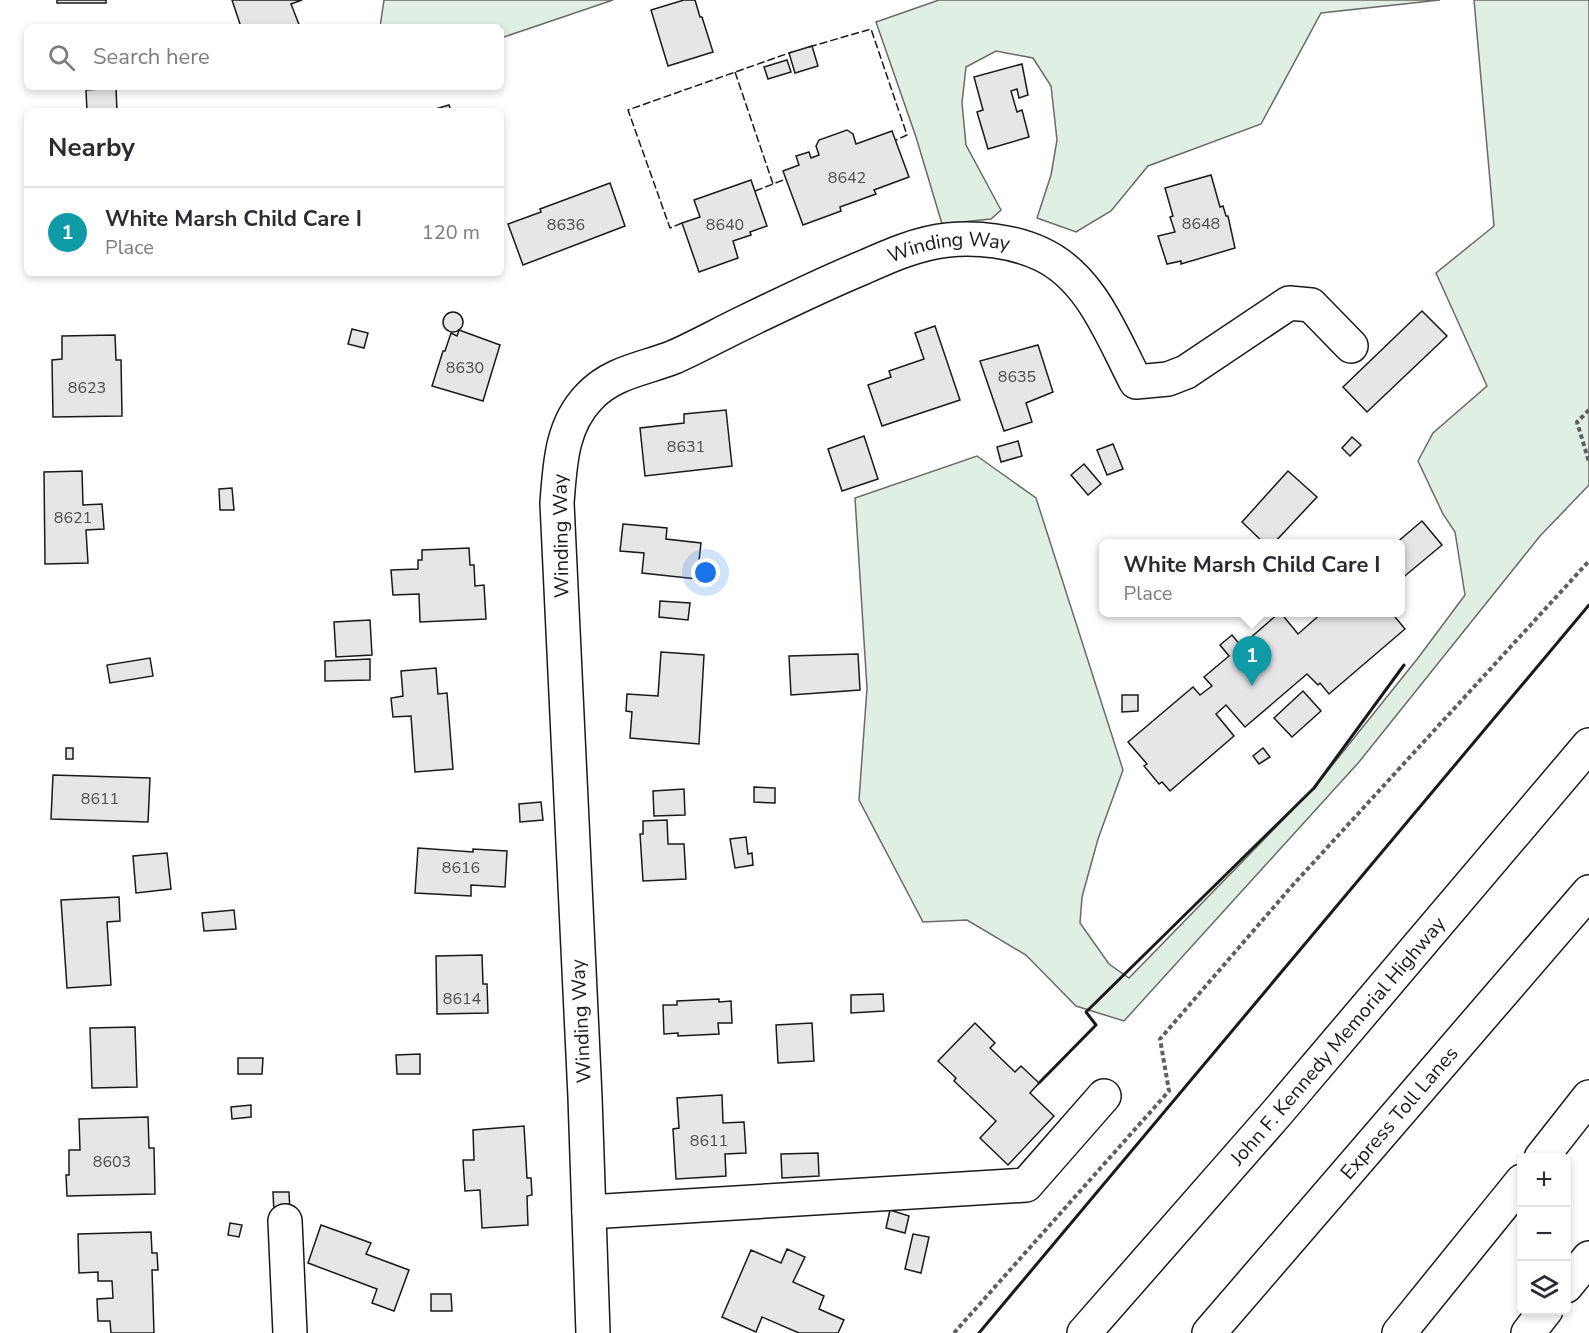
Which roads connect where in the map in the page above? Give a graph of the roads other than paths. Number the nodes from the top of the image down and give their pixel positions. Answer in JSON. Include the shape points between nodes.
{"nodes":[{"id":1,"x":1351,"y":346,"type":"dead end"},
{"id":2,"x":1589,"y":744,"type":"edge"},
{"id":3,"x":1589,"y":892,"type":"edge"},
{"id":4,"x":1104,"y":1096,"type":"dead end"},
{"id":5,"x":1589,"y":1097,"type":"edge"},
{"id":6,"x":1544,"y":1153,"type":"edge"},
{"id":7,"x":1517,"y":1186,"type":"edge"},
{"id":8,"x":589,"y":1212,"type":"junction"},
{"id":9,"x":285,"y":1221,"type":"dead end"},
{"id":10,"x":1589,"y":1258,"type":"edge"},
{"id":11,"x":1571,"y":1280,"type":"edge"},
{"id":12,"x":1543,"y":1315,"type":"edge"},
{"id":13,"x":290,"y":1333,"type":"edge"},
{"id":14,"x":593,"y":1333,"type":"edge"},
{"id":15,"x":1083,"y":1333,"type":"edge"},
{"id":16,"x":1209,"y":1333,"type":"edge"},
{"id":17,"x":1399,"y":1333,"type":"edge"},
{"id":18,"x":1528,"y":1333,"type":"edge"}],
"edges":[{"from":1,"to":8,"type":"main road","name":"Winding Way","via":[[1311,305],[1289,303],[1186,372],[1168,379],[1136,382],[1101,313],[1058,263],[1020,246],[976,239],[947,240],[890,256],[807,291],[672,358],[606,382],[589,397],[575,414],[565,436],[557,502]]},
{"from":2,"to":15,"type":"main road","name":"John F. Kennedy Memorial Highway","via":[[1276,1114]]},
{"from":3,"to":16,"type":"main road","name":"Express Toll Lanes"},
{"from":4,"to":8,"type":"main road","via":[[1026,1185]]},
{"from":5,"to":6,"type":"main road"},
{"from":7,"to":17,"type":"main road"},
{"from":8,"to":14,"type":"main road","name":"Winding Way"},
{"from":9,"to":13,"type":"main road"},
{"from":10,"to":11,"type":"main road"},
{"from":12,"to":18,"type":"main road"}]}
